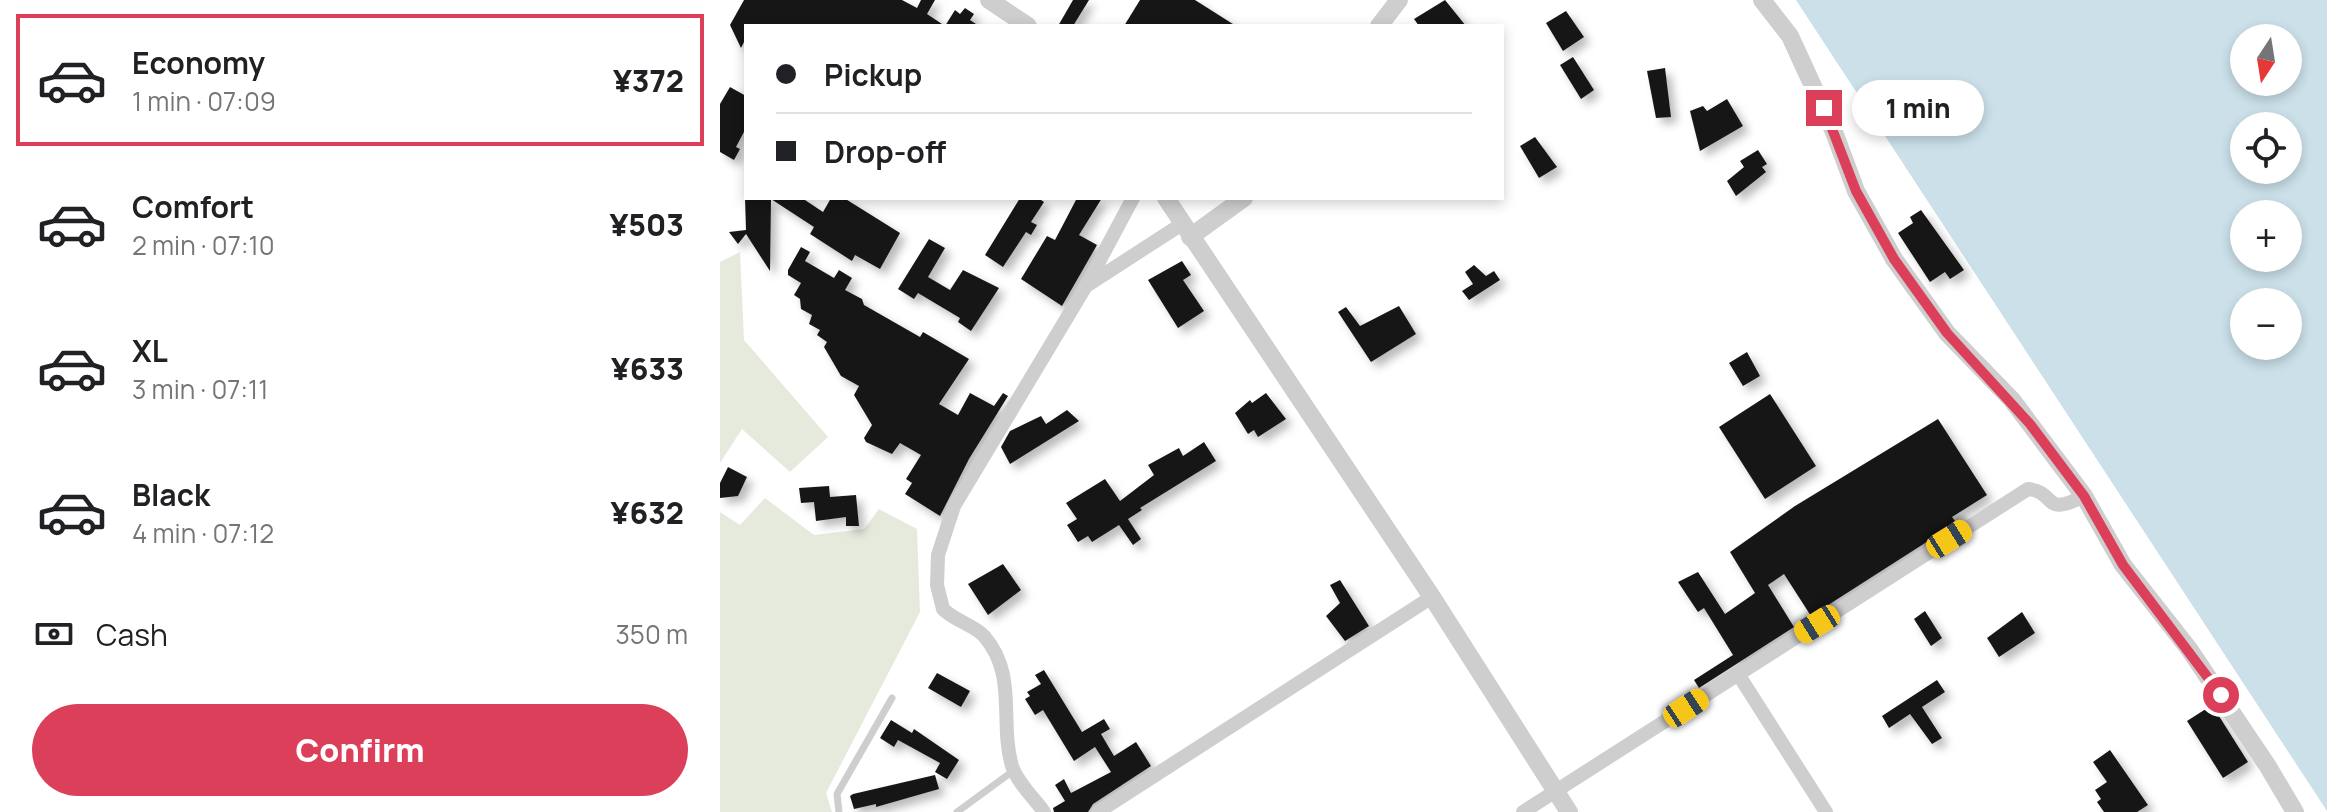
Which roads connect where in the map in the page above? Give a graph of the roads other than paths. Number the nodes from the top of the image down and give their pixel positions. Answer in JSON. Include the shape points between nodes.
{"nodes":[{"id":1,"x":989,"y":0,"type":"edge"},
{"id":2,"x":1399,"y":0,"type":"edge"},
{"id":3,"x":1762,"y":0,"type":"edge"},
{"id":4,"x":1025,"y":24,"type":"edge"},
{"id":5,"x":1381,"y":24,"type":"edge"},
{"id":6,"x":1132,"y":200,"type":"edge"},
{"id":7,"x":1167,"y":200,"type":"edge"},
{"id":8,"x":1240,"y":200,"type":"edge"},
{"id":9,"x":1186,"y":230,"type":"junction"},
{"id":10,"x":1086,"y":286,"type":"junction"},
{"id":11,"x":2084,"y":496,"type":"junction"},
{"id":12,"x":1432,"y":597,"type":"junction"},
{"id":13,"x":1738,"y":674,"type":"junction"},
{"id":14,"x":892,"y":698,"type":"dead end"},
{"id":15,"x":1013,"y":771,"type":"junction"},
{"id":16,"x":1556,"y":791,"type":"junction"},
{"id":17,"x":839,"y":812,"type":"edge"},
{"id":18,"x":957,"y":812,"type":"edge"},
{"id":19,"x":1044,"y":812,"type":"edge"},
{"id":20,"x":1098,"y":812,"type":"edge"},
{"id":21,"x":1523,"y":812,"type":"edge"},
{"id":22,"x":1569,"y":812,"type":"edge"},
{"id":23,"x":1826,"y":812,"type":"edge"},
{"id":24,"x":2295,"y":812,"type":"edge"}],
"edges":[{"from":1,"to":4,"type":"street"},
{"from":2,"to":5,"type":"street"},
{"from":3,"to":11,"type":"street","via":[[1790,36],[1856,191],[1894,259],[1947,333],[2012,400]]},
{"from":6,"to":10,"type":"street"},
{"from":7,"to":9,"type":"street"},
{"from":8,"to":9,"type":"street"},
{"from":9,"to":10,"type":"street"},
{"from":9,"to":12,"type":"street"},
{"from":10,"to":15,"type":"street","via":[[954,506],[938,555],[943,609],[982,634],[1006,679],[1007,745]]},
{"from":11,"to":13,"type":"street","via":[[2053,505],[2028,489]]},
{"from":11,"to":24,"type":"street","via":[[2123,565],[2189,649]]},
{"from":12,"to":16,"type":"street"},
{"from":12,"to":20,"type":"street"},
{"from":13,"to":16,"type":"street"},
{"from":13,"to":23,"type":"street"},
{"from":14,"to":17,"type":"lane","via":[[837,794]]},
{"from":15,"to":18,"type":"lane"},
{"from":15,"to":19,"type":"street"},
{"from":16,"to":21,"type":"street"},
{"from":16,"to":22,"type":"street"}]}
